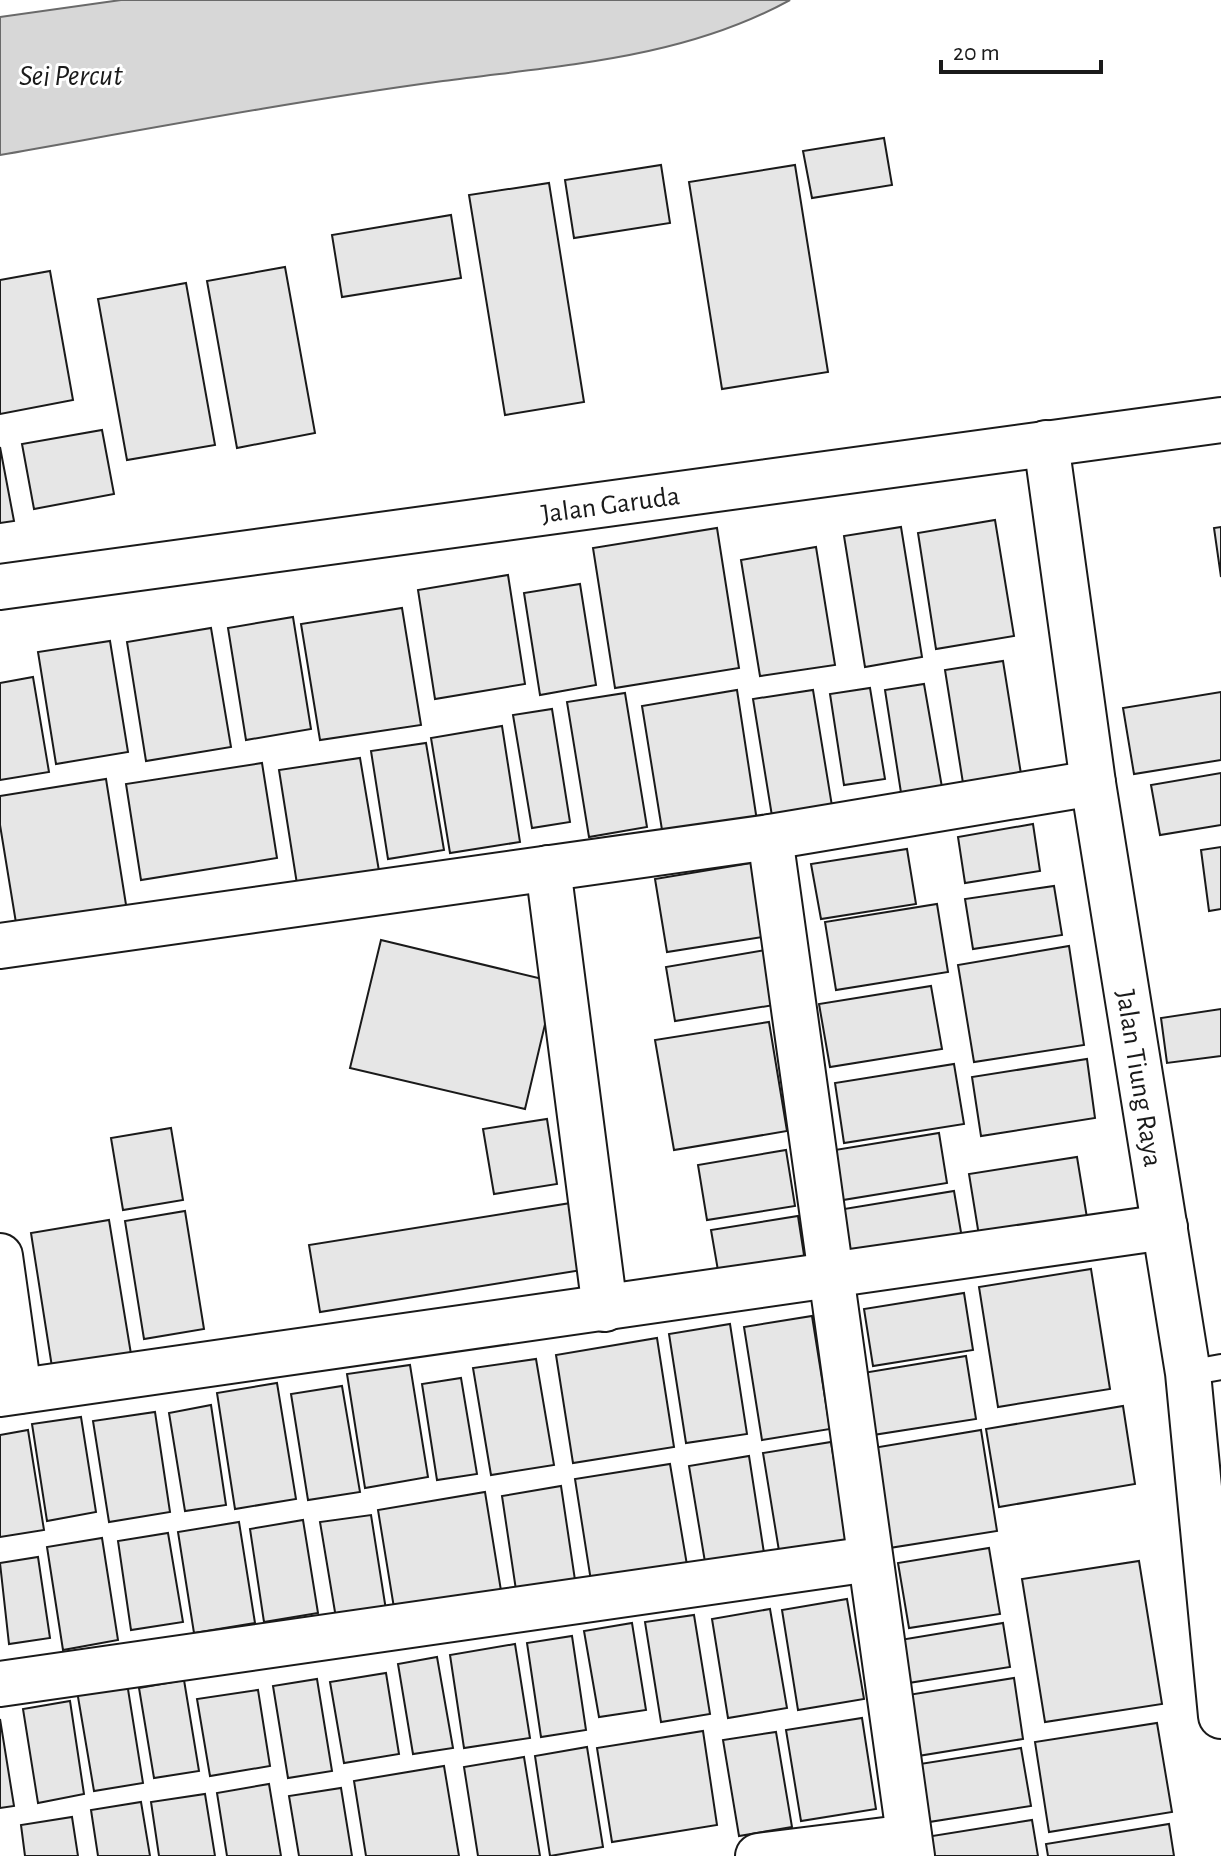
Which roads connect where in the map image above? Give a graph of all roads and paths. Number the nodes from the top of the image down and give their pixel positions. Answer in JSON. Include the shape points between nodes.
{"nodes":[{"id":1,"x":1221,"y":420,"type":"edge"},
{"id":2,"x":1046,"y":443,"type":"junction"},
{"id":3,"x":0,"y":587,"type":"edge"},
{"id":4,"x":1093,"y":783,"type":"junction"},
{"id":5,"x":770,"y":837,"type":"junction"},
{"id":6,"x":548,"y":868,"type":"junction"},
{"id":7,"x":0,"y":946,"type":"edge"},
{"id":8,"x":1165,"y":1227,"type":"junction"},
{"id":9,"x":0,"y":1256,"type":"edge"},
{"id":10,"x":830,"y":1277,"type":"junction"},
{"id":11,"x":605,"y":1309,"type":"junction"},
{"id":12,"x":1204,"y":1370,"type":"edge"},
{"id":13,"x":9,"y":1393,"type":"edge"},
{"id":14,"x":870,"y":1559,"type":"junction"},
{"id":15,"x":0,"y":1684,"type":"edge"},
{"id":16,"x":1221,"y":1716,"type":"edge"},
{"id":17,"x":910,"y":1846,"type":"edge"},
{"id":18,"x":758,"y":1856,"type":"edge"}],
"edges":[{"from":1,"to":2,"type":"street","name":"Jalan Garuda"},
{"from":2,"to":3,"type":"street","name":"Jalan Garuda"},
{"from":2,"to":4,"type":"street","name":"Jalan Tiung Raya"},
{"from":4,"to":5,"type":"street"},
{"from":4,"to":8,"type":"street","name":"Jalan Tiung Raya"},
{"from":5,"to":6,"type":"street"},
{"from":5,"to":10,"type":"street"},
{"from":6,"to":7,"type":"street"},
{"from":6,"to":11,"type":"street"},
{"from":8,"to":10,"type":"street"},
{"from":8,"to":12,"type":"street","name":"Jalan Tiung Raya"},
{"from":9,"to":13,"type":"street"},
{"from":10,"to":11,"type":"street"},
{"from":10,"to":14,"type":"street"},
{"from":11,"to":13,"type":"street"},
{"from":12,"to":16,"type":"street","name":"Jalan Tiung Raya"},
{"from":14,"to":15,"type":"street"},
{"from":14,"to":17,"type":"street"},
{"from":17,"to":18,"type":"street"}]}
